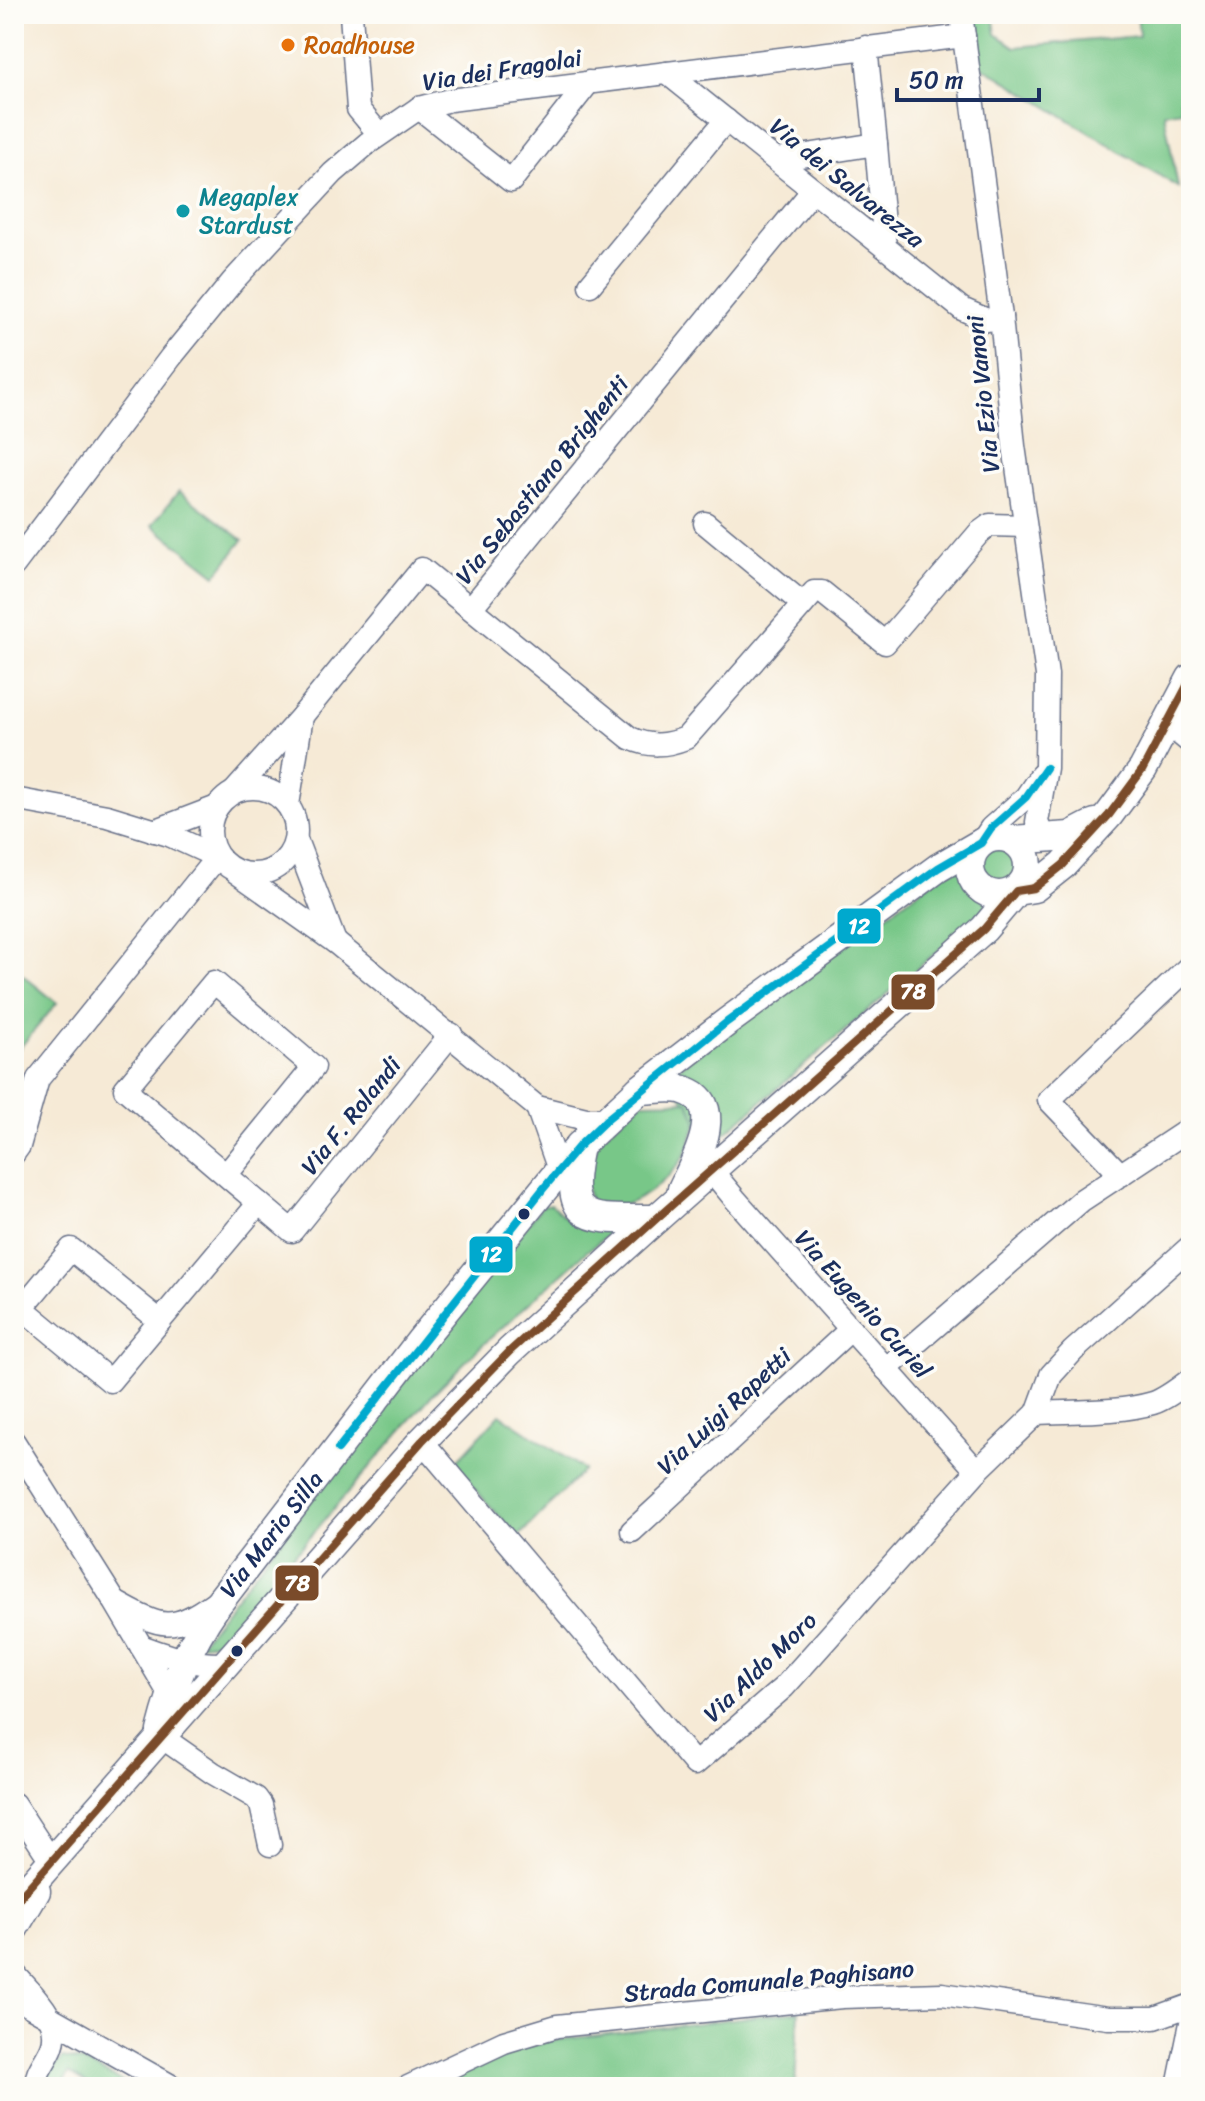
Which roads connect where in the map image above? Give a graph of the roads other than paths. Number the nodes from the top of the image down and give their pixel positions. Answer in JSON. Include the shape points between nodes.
{"nodes":[{"id":1,"x":351,"y":14,"type":"edge"},
{"id":2,"x":962,"y":25,"type":"edge"},
{"id":3,"x":866,"y":47,"type":"junction"},
{"id":4,"x":667,"y":73,"type":"junction"},
{"id":5,"x":589,"y":82,"type":"junction"},
{"id":6,"x":419,"y":108,"type":"junction"},
{"id":7,"x":726,"y":120,"type":"junction"},
{"id":8,"x":379,"y":134,"type":"junction"},
{"id":9,"x":876,"y":144,"type":"junction"},
{"id":10,"x":776,"y":160,"type":"junction"},
{"id":11,"x":813,"y":190,"type":"junction"},
{"id":12,"x":885,"y":247,"type":"junction"},
{"id":13,"x":590,"y":285,"type":"dead end"},
{"id":14,"x":1001,"y":317,"type":"junction"},
{"id":15,"x":705,"y":523,"type":"dead end"},
{"id":16,"x":1025,"y":526,"type":"junction"},
{"id":17,"x":14,"y":565,"type":"edge"},
{"id":18,"x":803,"y":604,"type":"junction"},
{"id":19,"x":471,"y":608,"type":"junction"},
{"id":20,"x":1189,"y":685,"type":"edge"},
{"id":21,"x":302,"y":716,"type":"junction"},
{"id":22,"x":1168,"y":724,"type":"junction"},
{"id":23,"x":1191,"y":743,"type":"edge"},
{"id":24,"x":1046,"y":768,"type":"junction"},
{"id":25,"x":234,"y":792,"type":"junction"},
{"id":26,"x":14,"y":799,"type":"edge"},
{"id":27,"x":288,"y":805,"type":"junction"},
{"id":28,"x":217,"y":807,"type":"junction"},
{"id":29,"x":1109,"y":815,"type":"junction"},
{"id":30,"x":154,"y":831,"type":"junction"},
{"id":31,"x":1048,"y":838,"type":"junction"},
{"id":32,"x":296,"y":840,"type":"junction"},
{"id":33,"x":1012,"y":840,"type":"junction"},
{"id":34,"x":981,"y":843,"type":"junction"},
{"id":35,"x":217,"y":857,"type":"junction"},
{"id":36,"x":236,"y":872,"type":"junction"},
{"id":37,"x":1016,"y":891,"type":"junction"},
{"id":38,"x":335,"y":942,"type":"junction"},
{"id":39,"x":1191,"y":965,"type":"edge"},
{"id":40,"x":451,"y":1034,"type":"junction"},
{"id":41,"x":639,"y":1090,"type":"junction"},
{"id":42,"x":537,"y":1107,"type":"junction"},
{"id":43,"x":607,"y":1119,"type":"junction"},
{"id":44,"x":1191,"y":1128,"type":"edge"},
{"id":45,"x":580,"y":1145,"type":"junction"},
{"id":46,"x":14,"y":1153,"type":"edge"},
{"id":47,"x":706,"y":1157,"type":"junction"},
{"id":48,"x":559,"y":1170,"type":"junction"},
{"id":49,"x":226,"y":1175,"type":"junction"},
{"id":50,"x":1121,"y":1175,"type":"junction"},
{"id":51,"x":259,"y":1203,"type":"junction"},
{"id":52,"x":666,"y":1210,"type":"junction"},
{"id":53,"x":1191,"y":1246,"type":"edge"},
{"id":54,"x":18,"y":1312,"type":"edge"},
{"id":55,"x":160,"y":1321,"type":"junction"},
{"id":56,"x":851,"y":1329,"type":"junction"},
{"id":57,"x":886,"y":1369,"type":"junction"},
{"id":58,"x":1191,"y":1379,"type":"edge"},
{"id":59,"x":1037,"y":1413,"type":"junction"},
{"id":60,"x":422,"y":1441,"type":"junction"},
{"id":61,"x":14,"y":1442,"type":"edge"},
{"id":62,"x":977,"y":1471,"type":"junction"},
{"id":63,"x":632,"y":1531,"type":"dead end"},
{"id":64,"x":224,"y":1595,"type":"junction"},
{"id":65,"x":115,"y":1602,"type":"junction"},
{"id":66,"x":141,"y":1646,"type":"junction"},
{"id":67,"x":184,"y":1661,"type":"junction"},
{"id":68,"x":224,"y":1664,"type":"junction"},
{"id":69,"x":170,"y":1695,"type":"junction"},
{"id":70,"x":160,"y":1736,"type":"junction"},
{"id":71,"x":14,"y":1804,"type":"edge"},
{"id":72,"x":270,"y":1845,"type":"dead end"},
{"id":73,"x":52,"y":1862,"type":"junction"},
{"id":74,"x":14,"y":1904,"type":"edge"},
{"id":75,"x":14,"y":1928,"type":"edge"},
{"id":76,"x":14,"y":1973,"type":"edge"},
{"id":77,"x":14,"y":1997,"type":"edge"},
{"id":78,"x":1191,"y":2005,"type":"edge"},
{"id":79,"x":51,"y":2018,"type":"junction"},
{"id":80,"x":1191,"y":2023,"type":"edge"},
{"id":81,"x":35,"y":2087,"type":"edge"},
{"id":82,"x":173,"y":2087,"type":"edge"},
{"id":83,"x":408,"y":2087,"type":"edge"},
{"id":84,"x":1178,"y":2087,"type":"edge"}],
"edges":[{"from":1,"to":8,"type":"street","via":[[358,109]]},
{"from":2,"to":3,"type":"street","name":"Via dei Fragolai"},
{"from":2,"to":14,"type":"street","name":"Via Ezio Vanoni"},
{"from":3,"to":4,"type":"street","name":"Via dei Fragolai"},
{"from":3,"to":9,"type":"street"},
{"from":4,"to":5,"type":"street","name":"Via dei Fragolai"},
{"from":4,"to":7,"type":"street","name":"Via dei Salvarezza"},
{"from":5,"to":6,"type":"street","name":"Via dei Fragolai"},
{"from":5,"to":6,"type":"street","via":[[511,181]]},
{"from":6,"to":8,"type":"street","name":"Via dei Fragolai"},
{"from":7,"to":10,"type":"street","name":"Via dei Salvarezza"},
{"from":7,"to":13,"type":"street"},
{"from":8,"to":17,"type":"street","name":"Via dei Fragolai","via":[[333,173],[233,281]]},
{"from":9,"to":10,"type":"street"},
{"from":9,"to":12,"type":"street"},
{"from":10,"to":11,"type":"street","name":"Via dei Salvarezza"},
{"from":11,"to":12,"type":"street","name":"Via dei Salvarezza"},
{"from":11,"to":19,"type":"street","name":"Via Sebastiano Brighenti"},
{"from":12,"to":14,"type":"street","name":"Via dei Salvarezza","via":[[962,309],[987,320]]},
{"from":14,"to":16,"type":"street","name":"Via Ezio Vanoni"},
{"from":15,"to":18,"type":"street"},
{"from":16,"to":18,"type":"street","via":[[990,525],[979,533],[885,643],[822,592],[814,592]]},
{"from":16,"to":24,"type":"street","name":"Via Ezio Vanoni","via":[[1047,675]]},
{"from":18,"to":19,"type":"street","via":[[686,738],[656,745],[630,738]]},
{"from":19,"to":21,"type":"street","name":"Via Sebastiano Brighenti","via":[[422,569]]},
{"from":20,"to":22,"type":"street"},
{"from":21,"to":25,"type":"street","name":"Via Sebastiano Brighenti"},
{"from":21,"to":27,"type":"street"},
{"from":22,"to":23,"type":"street"},
{"from":22,"to":29,"type":"street"},
{"from":24,"to":31,"type":"street","name":"Via Ezio Vanoni","via":[[1037,822]]},
{"from":24,"to":34,"type":"street"},
{"from":25,"to":27,"type":"street","via":[[270,791]]},
{"from":25,"to":28,"type":"street"},
{"from":26,"to":30,"type":"street","via":[[107,816]]},
{"from":27,"to":32,"type":"street"},
{"from":28,"to":30,"type":"street"},
{"from":28,"to":35,"type":"street","via":[[209,827]]},
{"from":29,"to":31,"type":"street","via":[[1070,836]]},
{"from":29,"to":37,"type":"street","via":[[1063,865],[1034,888]]},
{"from":30,"to":35,"type":"street"},
{"from":31,"to":33,"type":"street"},
{"from":32,"to":36,"type":"street","via":[[284,862],[262,874]]},
{"from":32,"to":38,"type":"street"},
{"from":33,"to":34,"type":"street","via":[[994,837]]},
{"from":33,"to":37,"type":"street","via":[[1024,852],[1028,868]]},
{"from":34,"to":37,"type":"street","via":[[970,860],[976,885],[999,896]]},
{"from":34,"to":41,"type":"street","name":"Via Mario Silla","via":[[938,868]]},
{"from":35,"to":36,"type":"street"},
{"from":35,"to":46,"type":"street","via":[[38,1079]]},
{"from":36,"to":38,"type":"street"},
{"from":37,"to":47,"type":"street","via":[[984,929]]},
{"from":38,"to":40,"type":"street"},
{"from":39,"to":50,"type":"street","via":[[1049,1100]]},
{"from":40,"to":42,"type":"street"},
{"from":40,"to":51,"type":"street","name":"Via F. Rolandi","via":[[292,1231]]},
{"from":41,"to":43,"type":"street","name":"Via Mario Silla"},
{"from":41,"to":47,"type":"street","via":[[676,1089],[698,1099],[707,1120]]},
{"from":42,"to":43,"type":"street"},
{"from":42,"to":48,"type":"street"},
{"from":43,"to":45,"type":"street","name":"Via Mario Silla"},
{"from":44,"to":50,"type":"street"},
{"from":45,"to":48,"type":"street","name":"Via Mario Silla"},
{"from":45,"to":52,"type":"street","via":[[573,1198],[587,1215]]},
{"from":47,"to":52,"type":"street"},
{"from":47,"to":56,"type":"street","name":"Via Eugenio Curiel"},
{"from":48,"to":64,"type":"street","name":"Via Mario Silla"},
{"from":49,"to":49,"type":"street","via":[[314,1067],[214,982],[125,1089]]},
{"from":49,"to":51,"type":"street"},
{"from":50,"to":57,"type":"street","via":[[1082,1200]]},
{"from":51,"to":55,"type":"street"},
{"from":52,"to":60,"type":"street","via":[[510,1351]]},
{"from":53,"to":59,"type":"street","via":[[1073,1351],[1051,1375]]},
{"from":54,"to":55,"type":"street","via":[[110,1381]]},
{"from":54,"to":55,"type":"street","via":[[71,1249]]},
{"from":56,"to":57,"type":"street","name":"Via Eugenio Curiel"},
{"from":56,"to":63,"type":"street","name":"Via Luigi Rapetti"},
{"from":57,"to":62,"type":"street","name":"Via Eugenio Curiel"},
{"from":58,"to":59,"type":"street","via":[[1143,1405]]},
{"from":59,"to":62,"type":"street","name":"Via Aldo Moro"},
{"from":60,"to":62,"type":"street","name":"Via Aldo Moro","via":[[695,1764],[784,1687]]},
{"from":60,"to":68,"type":"street"},
{"from":61,"to":65,"type":"street"},
{"from":64,"to":65,"type":"street","via":[[189,1620],[170,1624],[148,1620]]},
{"from":64,"to":67,"type":"street","name":"Via Mario Silla"},
{"from":65,"to":66,"type":"street"},
{"from":66,"to":67,"type":"street"},
{"from":66,"to":69,"type":"street"},
{"from":67,"to":68,"type":"street"},
{"from":67,"to":69,"type":"street","name":"Via Mario Silla"},
{"from":68,"to":70,"type":"street"},
{"from":69,"to":70,"type":"street","name":"Via Mario Silla"},
{"from":70,"to":72,"type":"street","via":[[256,1798]]},
{"from":70,"to":73,"type":"street"},
{"from":71,"to":73,"type":"street"},
{"from":73,"to":74,"type":"street"},
{"from":73,"to":75,"type":"street"},
{"from":76,"to":79,"type":"street"},
{"from":77,"to":79,"type":"street"},
{"from":78,"to":83,"type":"street","name":"Strada Comunale Paghisano","via":[[1155,2018],[1108,2018],[942,1994],[842,1997],[572,2024],[504,2042]]},
{"from":79,"to":81,"type":"street","via":[[53,2046],[36,2074]]},
{"from":79,"to":82,"type":"street"},
{"from":80,"to":84,"type":"street"}]}
